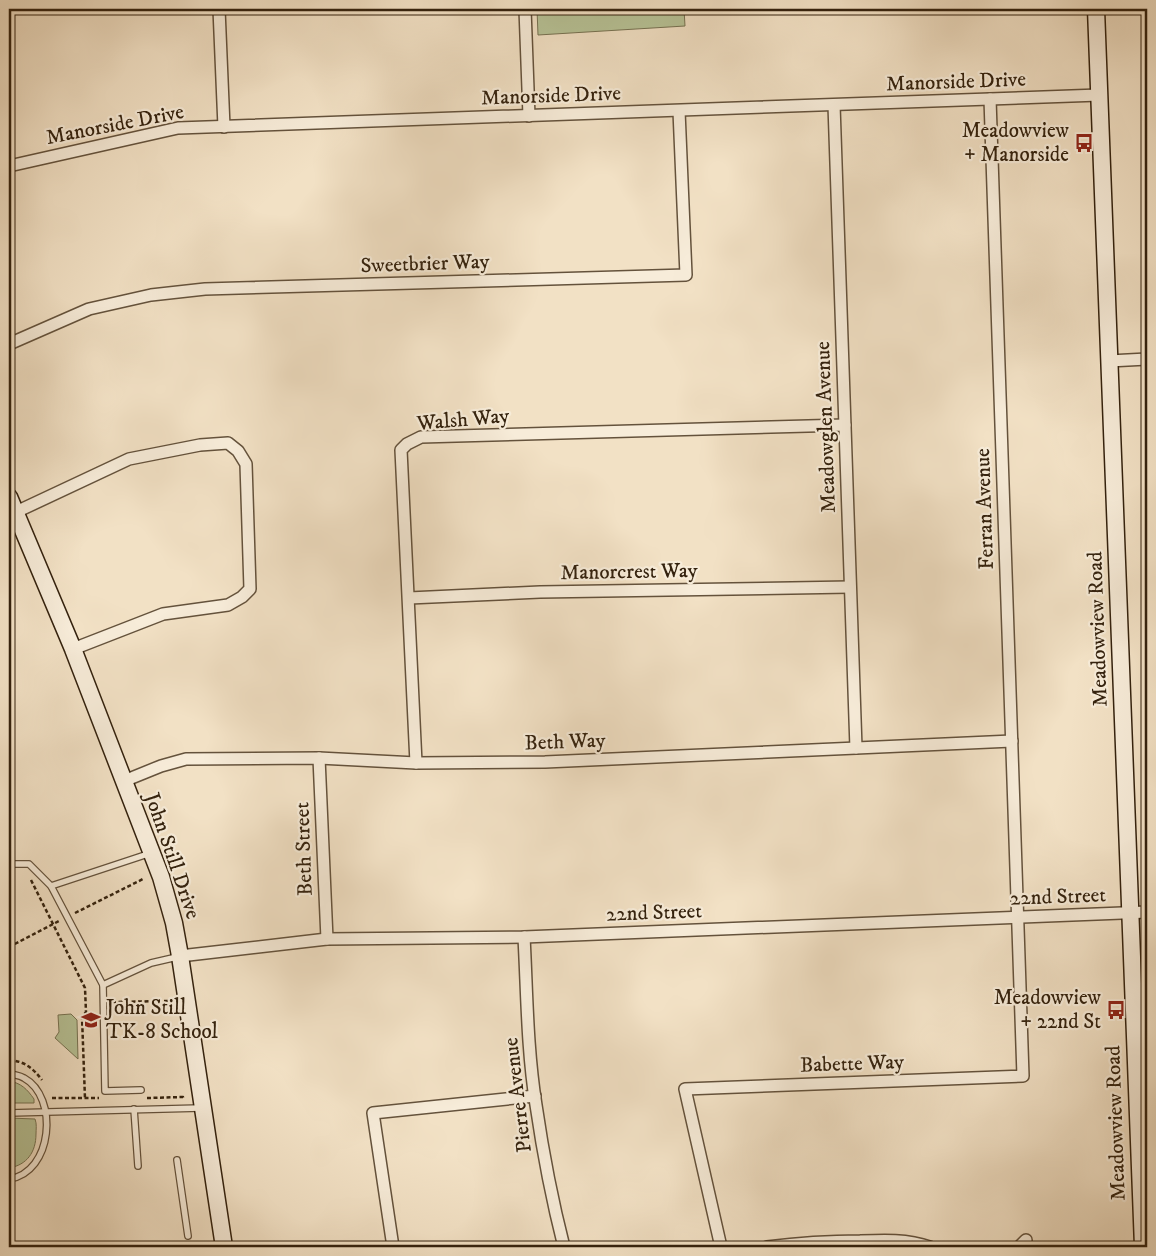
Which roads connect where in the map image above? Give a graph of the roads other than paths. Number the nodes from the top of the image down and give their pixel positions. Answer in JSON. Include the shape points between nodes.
{"nodes":[{"id":1,"x":219,"y":9,"type":"edge"},
{"id":2,"x":525,"y":9,"type":"edge"},
{"id":3,"x":1096,"y":9,"type":"edge"},
{"id":4,"x":1099,"y":95,"type":"junction"},
{"id":5,"x":990,"y":99,"type":"junction"},
{"id":6,"x":834,"y":105,"type":"junction"},
{"id":7,"x":679,"y":111,"type":"junction"},
{"id":8,"x":529,"y":116,"type":"junction"},
{"id":9,"x":224,"y":127,"type":"junction"},
{"id":10,"x":9,"y":166,"type":"edge"},
{"id":11,"x":9,"y":344,"type":"edge"},
{"id":12,"x":1147,"y":359,"type":"edge"},
{"id":13,"x":1109,"y":361,"type":"junction"},
{"id":14,"x":845,"y":425,"type":"junction"},
{"id":15,"x":9,"y":497,"type":"edge"},
{"id":16,"x":16,"y":512,"type":"junction"},
{"id":17,"x":850,"y":587,"type":"junction"},
{"id":18,"x":409,"y":598,"type":"junction"},
{"id":19,"x":73,"y":650,"type":"junction"},
{"id":20,"x":1012,"y":742,"type":"junction"},
{"id":21,"x":856,"y":748,"type":"junction"},
{"id":22,"x":319,"y":758,"type":"junction"},
{"id":23,"x":416,"y":763,"type":"junction"},
{"id":24,"x":124,"y":781,"type":"junction"},
{"id":25,"x":152,"y":853,"type":"junction"},
{"id":26,"x":9,"y":864,"type":"edge"},
{"id":27,"x":51,"y":886,"type":"junction"},
{"id":28,"x":1147,"y":912,"type":"edge"},
{"id":29,"x":1130,"y":913,"type":"junction"},
{"id":30,"x":1018,"y":917,"type":"junction"},
{"id":31,"x":524,"y":937,"type":"junction"},
{"id":32,"x":327,"y":939,"type":"junction"},
{"id":33,"x":180,"y":956,"type":"junction"},
{"id":34,"x":103,"y":985,"type":"junction"},
{"id":35,"x":9,"y":1074,"type":"edge"},
{"id":36,"x":141,"y":1090,"type":"dead end"},
{"id":37,"x":535,"y":1096,"type":"junction"},
{"id":38,"x":203,"y":1108,"type":"junction"},
{"id":39,"x":134,"y":1109,"type":"junction"},
{"id":40,"x":9,"y":1113,"type":"edge"},
{"id":41,"x":46,"y":1113,"type":"junction"},
{"id":42,"x":177,"y":1160,"type":"dead end"},
{"id":43,"x":138,"y":1166,"type":"dead end"},
{"id":44,"x":9,"y":1179,"type":"edge"},
{"id":45,"x":1144,"y":1210,"type":"edge"},
{"id":46,"x":188,"y":1236,"type":"dead end"},
{"id":47,"x":224,"y":1247,"type":"edge"},
{"id":48,"x":393,"y":1247,"type":"edge"},
{"id":49,"x":564,"y":1247,"type":"edge"},
{"id":50,"x":721,"y":1247,"type":"edge"},
{"id":51,"x":768,"y":1247,"type":"edge"},
{"id":52,"x":930,"y":1247,"type":"edge"},
{"id":53,"x":1143,"y":1247,"type":"edge"}],
"edges":[{"from":1,"to":9,"type":"street"},
{"from":2,"to":8,"type":"street"},
{"from":3,"to":4,"type":"main road","name":"Meadowview Road"},
{"from":4,"to":5,"type":"street","name":"Manorside Drive"},
{"from":4,"to":13,"type":"main road","name":"Meadowview Road"},
{"from":5,"to":6,"type":"street","name":"Manorside Drive"},
{"from":5,"to":20,"type":"street","name":"Ferran Avenue"},
{"from":6,"to":7,"type":"street","name":"Manorside Drive"},
{"from":6,"to":14,"type":"street","name":"Meadowglen Avenue"},
{"from":7,"to":8,"type":"street","name":"Manorside Drive"},
{"from":7,"to":11,"type":"street","name":"Sweetbrier Way","via":[[686,275],[205,289],[151,295],[90,309]]},
{"from":8,"to":9,"type":"street","name":"Manorside Drive"},
{"from":9,"to":10,"type":"street","name":"Manorside Drive","via":[[178,128]]},
{"from":12,"to":13,"type":"street"},
{"from":13,"to":29,"type":"main road","name":"Meadowview Road"},
{"from":14,"to":17,"type":"street","name":"Meadowglen Avenue"},
{"from":14,"to":18,"type":"street","name":"Walsh Way","via":[[421,437],[401,450]]},
{"from":15,"to":16,"type":"main road","name":"John Still Drive"},
{"from":16,"to":19,"type":"main road","name":"John Still Drive"},
{"from":16,"to":19,"type":"street","via":[[129,459],[228,443],[246,464],[250,589],[228,605],[163,614]]},
{"from":17,"to":18,"type":"street","name":"Manorcrest Way","via":[[540,592]]},
{"from":17,"to":21,"type":"street","name":"Meadowglen Avenue"},
{"from":18,"to":23,"type":"street","name":"Walsh Way"},
{"from":19,"to":24,"type":"main road","name":"John Still Drive"},
{"from":20,"to":21,"type":"street","name":"Beth Way"},
{"from":20,"to":30,"type":"street","name":"Ferran Avenue"},
{"from":21,"to":23,"type":"street","name":"Beth Way","via":[[545,762]]},
{"from":22,"to":23,"type":"street","name":"Beth Way"},
{"from":22,"to":24,"type":"street","name":"Beth Way","via":[[186,759]]},
{"from":22,"to":32,"type":"street","name":"Beth Street"},
{"from":24,"to":25,"type":"main road","name":"John Still Drive"},
{"from":25,"to":27,"type":"lane"},
{"from":25,"to":33,"type":"main road","name":"John Still Drive","via":[[168,902]]},
{"from":26,"to":27,"type":"lane","via":[[29,864]]},
{"from":27,"to":34,"type":"lane"},
{"from":28,"to":29,"type":"street","name":"22nd Street"},
{"from":29,"to":30,"type":"street","name":"22nd Street"},
{"from":29,"to":45,"type":"main road","name":"Meadowview Road"},
{"from":30,"to":31,"type":"street","name":"22nd Street"},
{"from":30,"to":50,"type":"street","name":"Babette Way","via":[[1023,1076],[685,1089]]},
{"from":31,"to":32,"type":"street","name":"22nd Street"},
{"from":31,"to":37,"type":"street","name":"Pierre Avenue"},
{"from":32,"to":33,"type":"street","name":"22nd Street"},
{"from":33,"to":34,"type":"lane","via":[[151,963]]},
{"from":33,"to":38,"type":"main road","name":"John Still Drive"},
{"from":34,"to":36,"type":"lane","via":[[105,1091]]},
{"from":35,"to":41,"type":"lane","via":[[24,1078],[31,1084],[38,1092]]},
{"from":37,"to":48,"type":"street","via":[[373,1113]]},
{"from":37,"to":49,"type":"street","name":"Pierre Avenue","via":[[543,1152]]},
{"from":38,"to":39,"type":"lane"},
{"from":38,"to":47,"type":"main road","name":"John Still Drive"},
{"from":39,"to":41,"type":"lane"},
{"from":39,"to":43,"type":"lane"},
{"from":40,"to":41,"type":"lane"},
{"from":41,"to":44,"type":"lane","via":[[44,1147],[40,1156],[28,1172]]},
{"from":42,"to":46,"type":"lane"},
{"from":45,"to":53,"type":"main road","name":"Meadowview Road"},
{"from":51,"to":52,"type":"street","via":[[891,1240]]}]}
